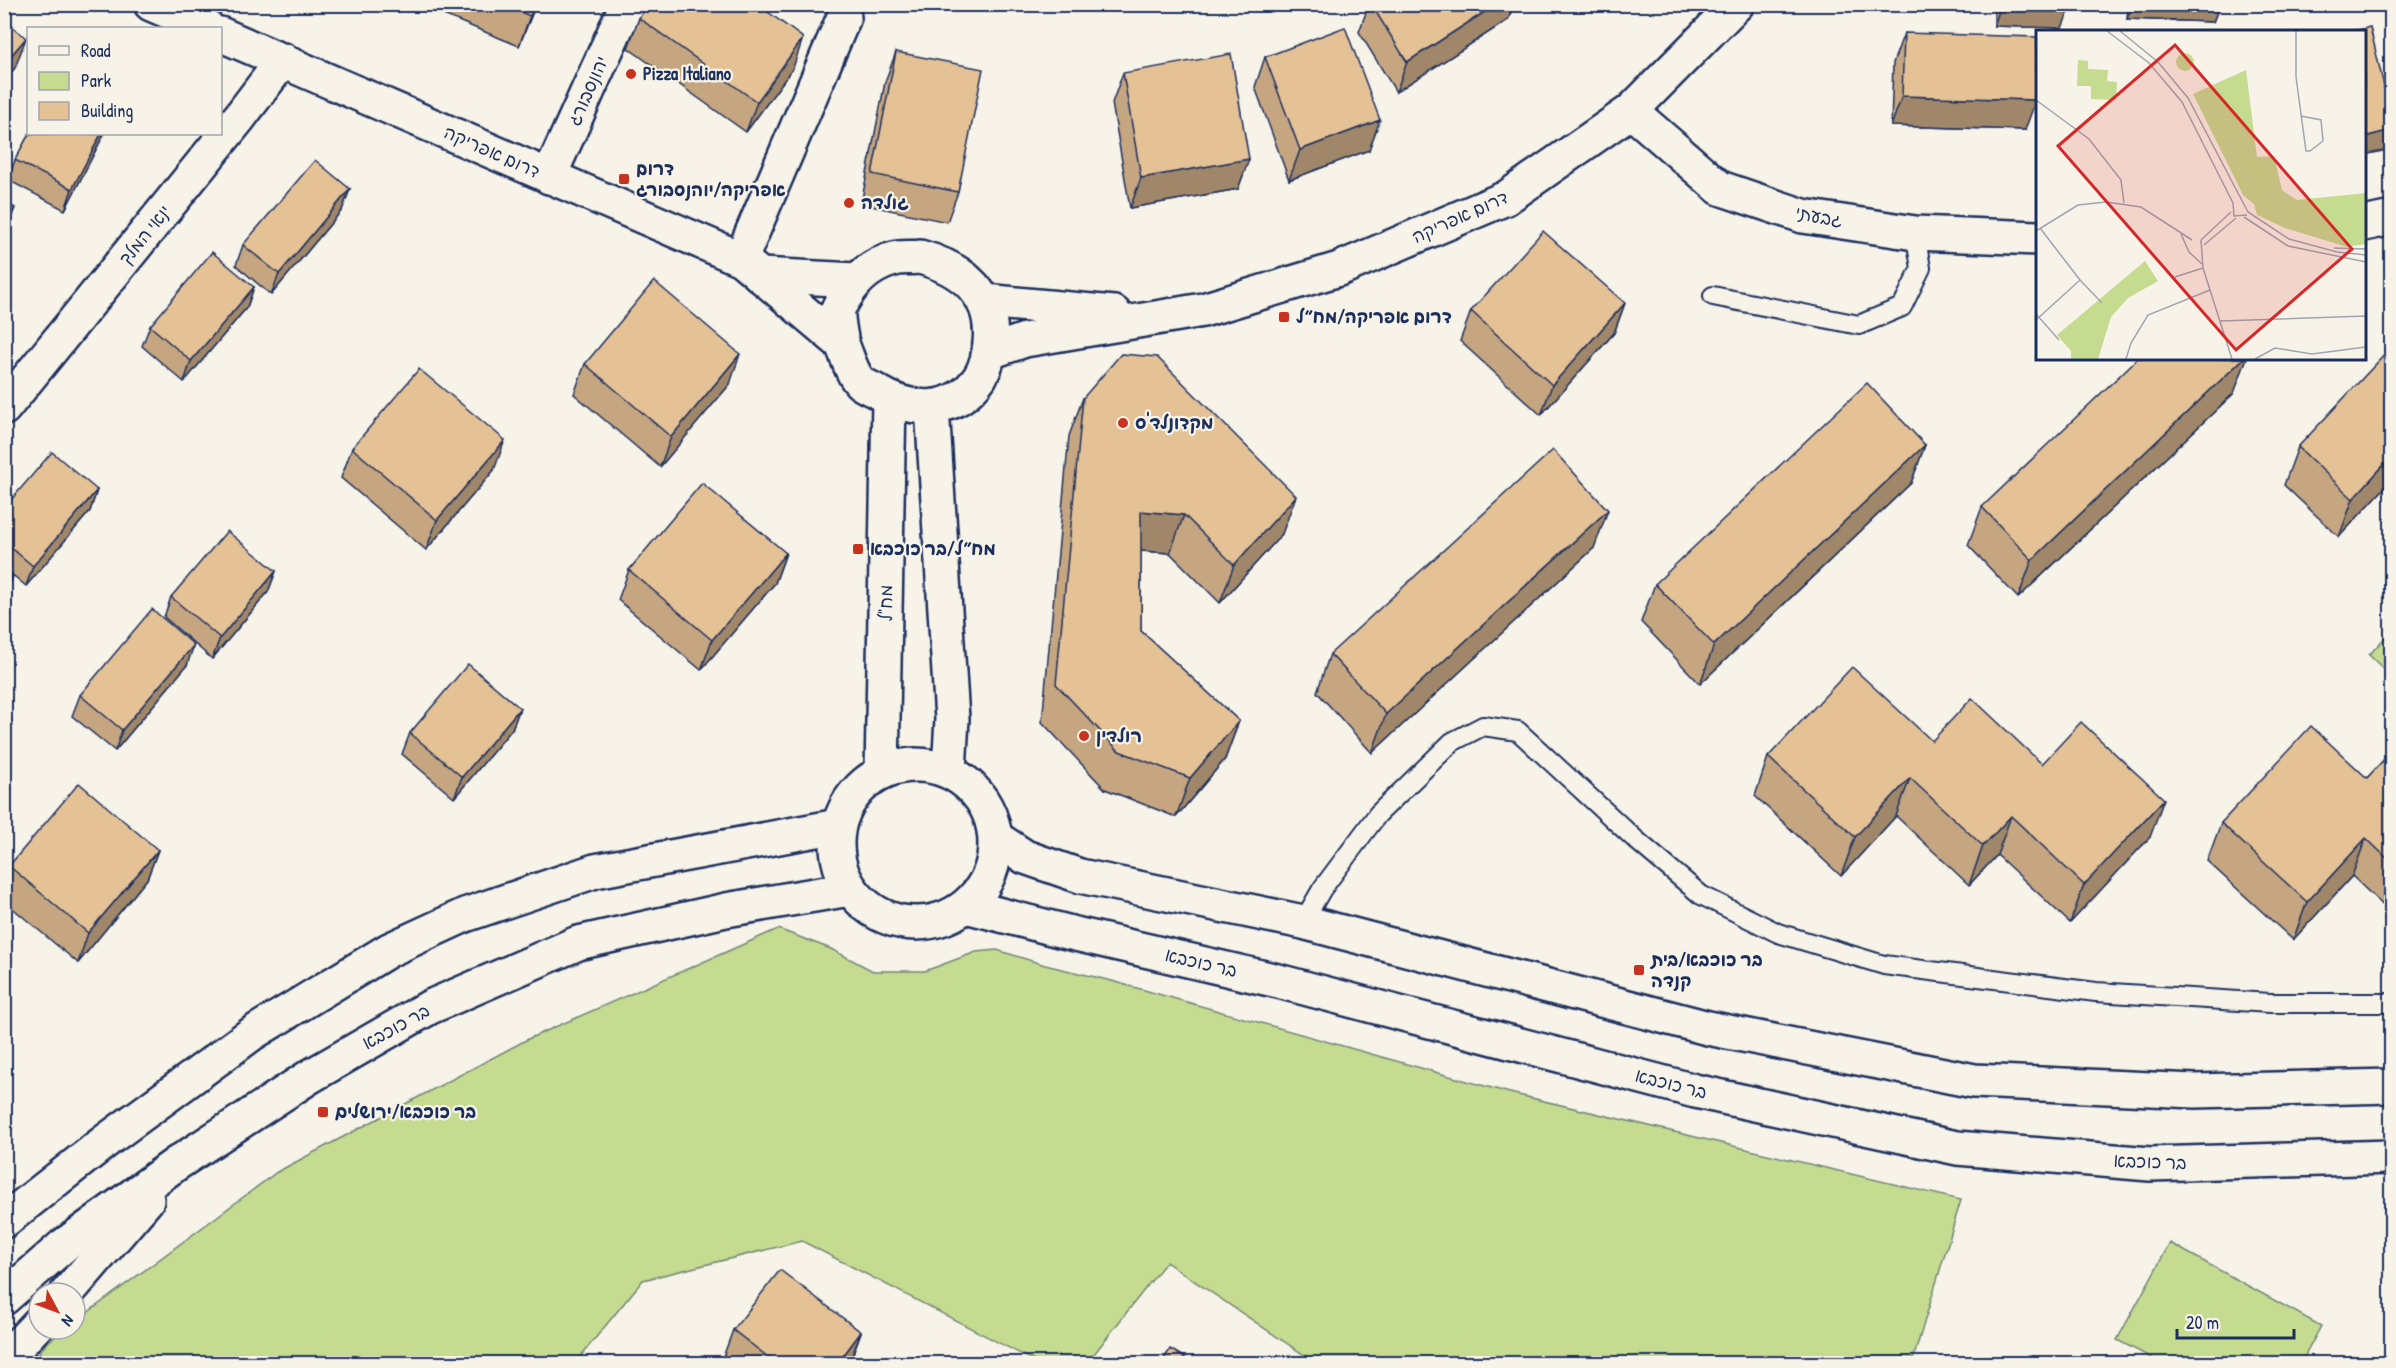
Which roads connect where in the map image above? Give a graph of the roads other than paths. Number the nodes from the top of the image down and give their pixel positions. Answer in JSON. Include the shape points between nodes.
{"nodes":[{"id":1,"x":151,"y":4,"type":"edge"},
{"id":2,"x":627,"y":4,"type":"edge"},
{"id":3,"x":1737,"y":4,"type":"edge"},
{"id":4,"x":844,"y":17,"type":"dead end"},
{"id":5,"x":206,"y":27,"type":"edge"},
{"id":6,"x":222,"y":35,"type":"edge"},
{"id":7,"x":284,"y":60,"type":"junction"},
{"id":8,"x":1631,"y":111,"type":"junction"},
{"id":9,"x":549,"y":177,"type":"junction"},
{"id":10,"x":2391,"y":218,"type":"edge"},
{"id":11,"x":2366,"y":224,"type":"edge"},
{"id":12,"x":1915,"y":233,"type":"junction"},
{"id":13,"x":2036,"y":238,"type":"edge"},
{"id":14,"x":751,"y":267,"type":"junction"},
{"id":15,"x":855,"y":280,"type":"junction"},
{"id":16,"x":1713,"y":296,"type":"dead end"},
{"id":17,"x":985,"y":301,"type":"junction"},
{"id":18,"x":1161,"y":317,"type":"junction"},
{"id":19,"x":842,"y":344,"type":"junction"},
{"id":20,"x":990,"y":352,"type":"junction"},
{"id":21,"x":889,"y":399,"type":"junction"},
{"id":22,"x":932,"y":407,"type":"junction"},
{"id":23,"x":4,"y":408,"type":"edge"},
{"id":24,"x":949,"y":771,"type":"junction"},
{"id":25,"x":882,"y":772,"type":"junction"},
{"id":26,"x":838,"y":826,"type":"junction"},
{"id":27,"x":996,"y":838,"type":"junction"},
{"id":28,"x":850,"y":889,"type":"junction"},
{"id":29,"x":966,"y":906,"type":"junction"},
{"id":30,"x":1303,"y":922,"type":"junction"},
{"id":31,"x":2391,"y":1003,"type":"edge"},
{"id":32,"x":2391,"y":1086,"type":"edge"},
{"id":33,"x":2391,"y":1157,"type":"edge"},
{"id":34,"x":177,"y":1164,"type":"junction"},
{"id":35,"x":4,"y":1221,"type":"edge"},
{"id":36,"x":78,"y":1281,"type":"edge"},
{"id":37,"x":4,"y":1298,"type":"edge"},
{"id":38,"x":27,"y":1336,"type":"edge"},
{"id":39,"x":4,"y":1360,"type":"edge"}],
"edges":[{"from":1,"to":5,"type":"main road"},
{"from":2,"to":9,"type":"main road","name":"יהונסבורג"},
{"from":3,"to":8,"type":"main road","name":"דרום אפריקה"},
{"from":4,"to":14,"type":"main road"},
{"from":6,"to":7,"type":"main road","name":"דרום אפריקה"},
{"from":7,"to":9,"type":"main road","name":"דרום אפריקה"},
{"from":7,"to":23,"type":"main road","name":"ינאי המלך"},
{"from":8,"to":12,"type":"main road","name":"גבעתי","via":[[1719,188],[1803,216]]},
{"from":8,"to":18,"type":"main road","name":"דרום אפריקה","via":[[1506,198],[1339,269],[1203,310]]},
{"from":9,"to":14,"type":"main road","name":"דרום אפריקה"},
{"from":10,"to":11,"type":"main road"},
{"from":12,"to":13,"type":"main road","name":"גבעתי"},
{"from":12,"to":16,"type":"lane","via":[[1921,268],[1902,307],[1859,325]]},
{"from":14,"to":15,"type":"main road","name":"דרום אפריקה"},
{"from":14,"to":19,"type":"main road","name":"דרום אפריקה"},
{"from":15,"to":17,"type":"main road","via":[[875,266],[897,258],[921,257],[944,263],[963,276]]},
{"from":15,"to":19,"type":"main road","via":[[838,309]]},
{"from":17,"to":18,"type":"main road","name":"דרום אפריקה"},
{"from":17,"to":20,"type":"main road","via":[[992,327]]},
{"from":18,"to":20,"type":"main road","name":"דרום אפריקה","via":[[1025,340]]},
{"from":19,"to":21,"type":"main road","via":[[859,381]]},
{"from":20,"to":22,"type":"main road","via":[[971,390],[947,404]]},
{"from":21,"to":22,"type":"main road","via":[[908,406]]},
{"from":21,"to":25,"type":"main road","name":"מח\"ל"},
{"from":22,"to":24,"type":"main road","via":[[952,719]]},
{"from":24,"to":25,"type":"main road","via":[[927,765],[904,765]]},
{"from":24,"to":27,"type":"main road","via":[[967,782],[981,798]]},
{"from":25,"to":26,"type":"main road","via":[[862,785],[847,803]]},
{"from":26,"to":28,"type":"main road","via":[[840,869]]},
{"from":26,"to":35,"type":"main road","via":[[595,871],[465,915],[389,950],[253,1033]]},
{"from":27,"to":29,"type":"main road","via":[[993,863],[983,887]]},
{"from":27,"to":30,"type":"main road","via":[[1025,857],[1080,876]]},
{"from":28,"to":29,"type":"main road","via":[[884,916],[917,924],[943,918]]},
{"from":28,"to":34,"type":"main road","name":"בר כוכבא","via":[[726,910],[578,943],[429,1007],[309,1077]]},
{"from":29,"to":33,"type":"main road","name":"בר כוכבא","via":[[1278,981],[1695,1091],[1958,1148],[2150,1164]]},
{"from":30,"to":31,"type":"lane","via":[[1322,889],[1378,814],[1452,742],[1483,726],[1518,731],[1701,896],[1778,933],[1810,943],[1884,965],[2096,992],[2270,1003]]},
{"from":30,"to":32,"type":"main road","via":[[1708,1028],[1974,1081],[2195,1090]]},
{"from":34,"to":36,"type":"main road"},
{"from":34,"to":37,"type":"main road","name":"בר כוכבא","via":[[63,1246]]},
{"from":38,"to":39,"type":"main road"}]}
